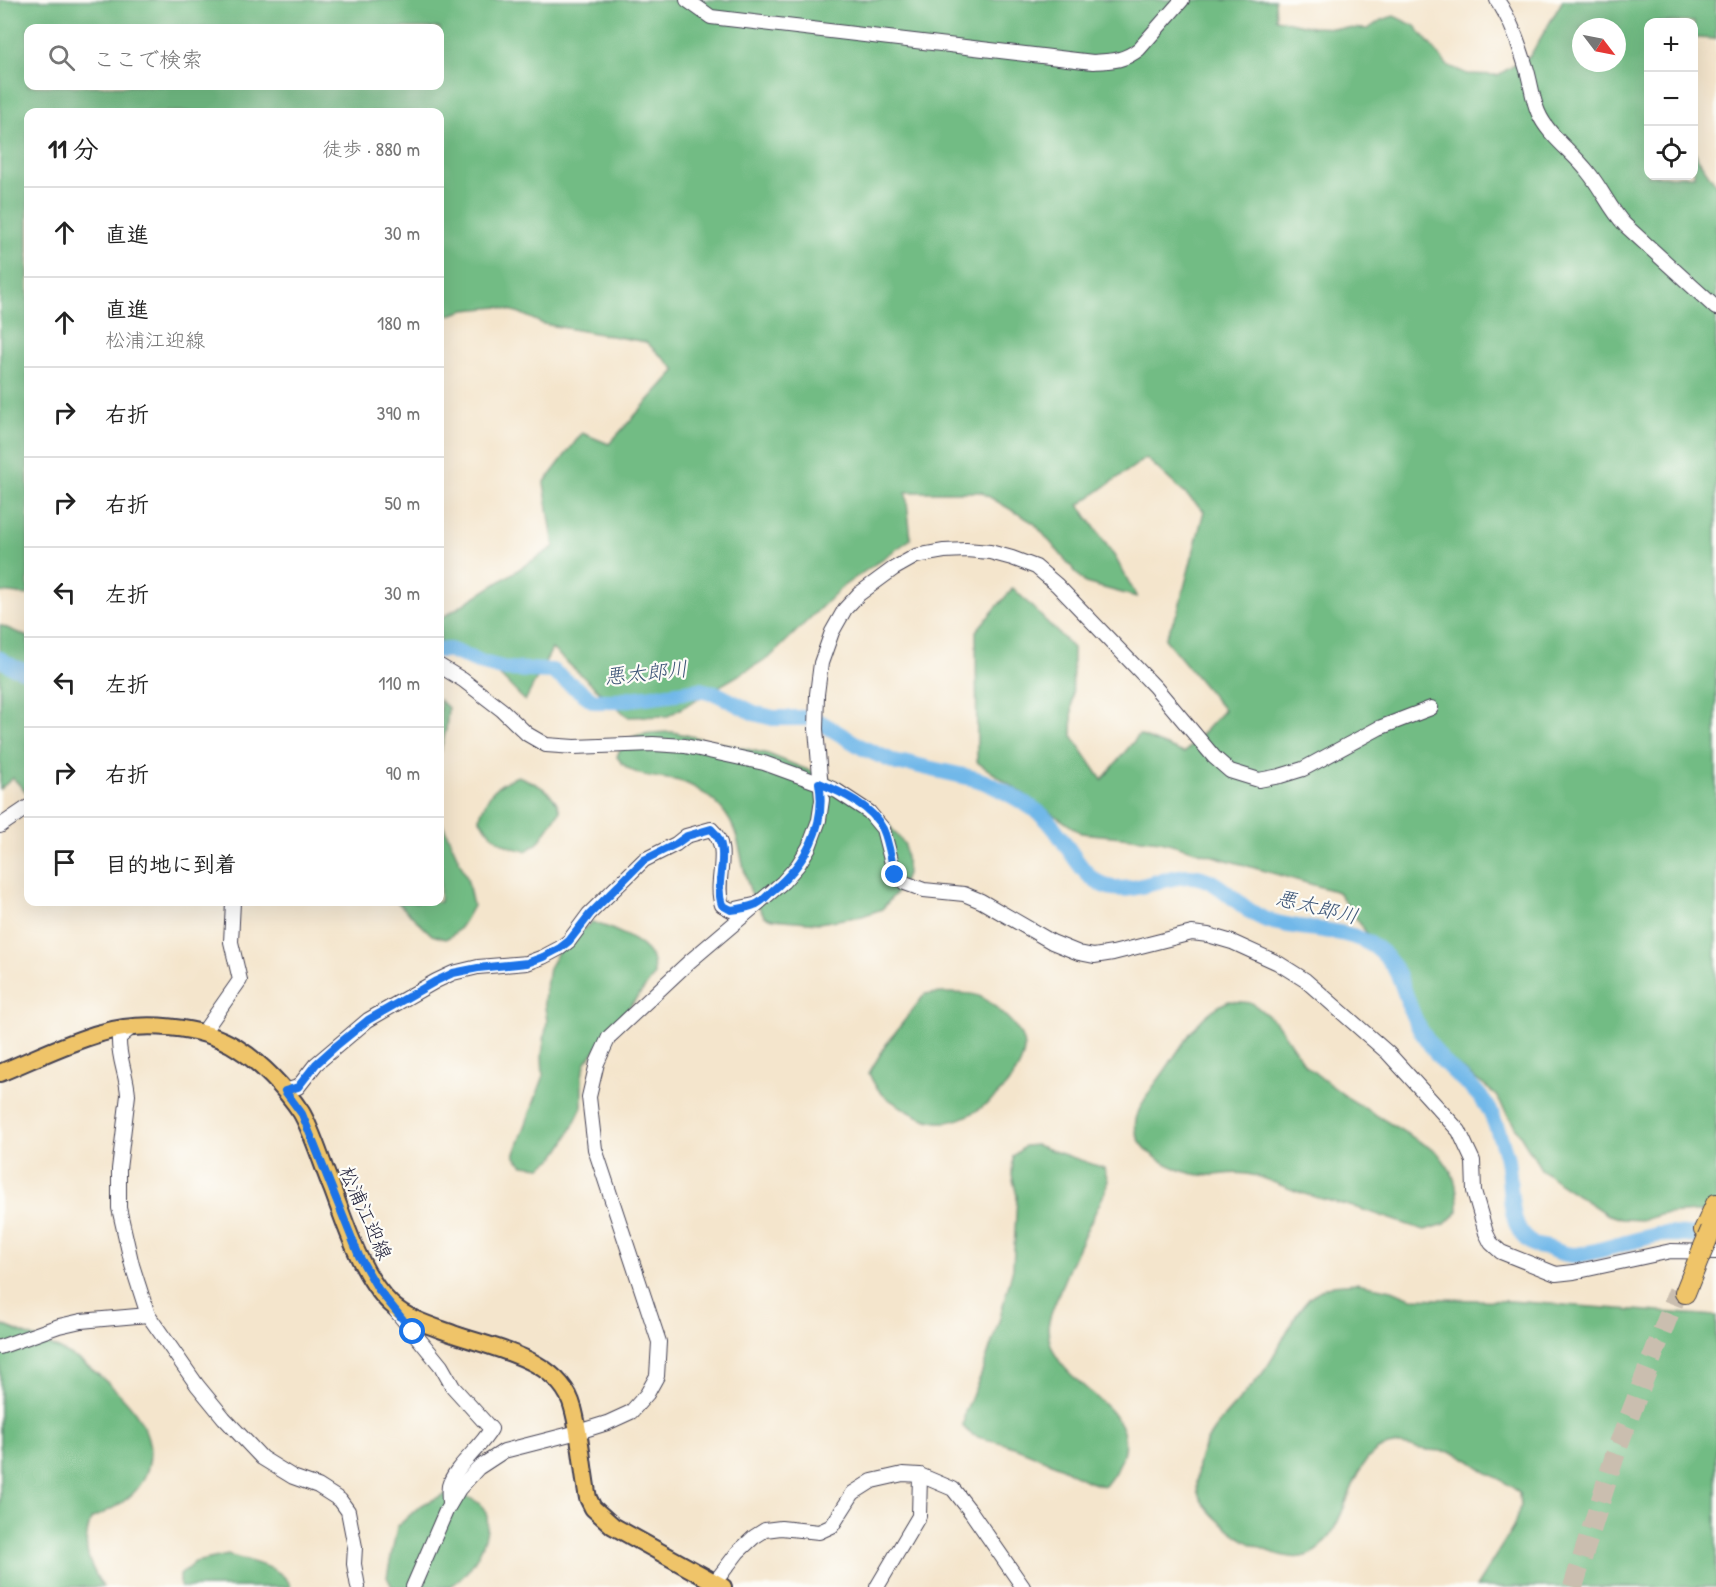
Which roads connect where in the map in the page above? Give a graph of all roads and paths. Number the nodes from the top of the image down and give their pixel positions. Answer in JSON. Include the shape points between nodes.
{"nodes":[{"id":1,"x":687,"y":0,"type":"edge"},
{"id":2,"x":1182,"y":0,"type":"edge"},
{"id":3,"x":1497,"y":0,"type":"edge"},
{"id":4,"x":1716,"y":308,"type":"edge"},
{"id":5,"x":444,"y":668,"type":"edge"},
{"id":6,"x":1431,"y":708,"type":"dead end"},
{"id":7,"x":819,"y":783,"type":"junction"},
{"id":8,"x":24,"y":810,"type":"edge"},
{"id":9,"x":0,"y":826,"type":"edge"},
{"id":10,"x":756,"y":904,"type":"junction"},
{"id":11,"x":233,"y":906,"type":"edge"},
{"id":12,"x":133,"y":1026,"type":"junction"},
{"id":13,"x":206,"y":1035,"type":"junction"},
{"id":14,"x":0,"y":1073,"type":"edge"},
{"id":15,"x":285,"y":1091,"type":"junction"},
{"id":16,"x":1716,"y":1204,"type":"edge"},
{"id":17,"x":1711,"y":1226,"type":"edge"},
{"id":18,"x":1702,"y":1256,"type":"edge"},
{"id":19,"x":1682,"y":1292,"type":"tunnel mouth"},
{"id":20,"x":392,"y":1304,"type":"junction"},
{"id":21,"x":148,"y":1315,"type":"junction"},
{"id":22,"x":0,"y":1347,"type":"edge"},
{"id":23,"x":578,"y":1432,"type":"junction"},
{"id":24,"x":920,"y":1475,"type":"junction"},
{"id":25,"x":449,"y":1505,"type":"junction"},
{"id":26,"x":719,"y":1584,"type":"edge"},
{"id":27,"x":358,"y":1587,"type":"edge"},
{"id":28,"x":413,"y":1587,"type":"edge"},
{"id":29,"x":877,"y":1587,"type":"edge"},
{"id":30,"x":1023,"y":1587,"type":"edge"}],
"edges":[{"from":1,"to":2,"type":"street","via":[[711,17],[1093,62],[1120,61],[1131,56]]},
{"from":3,"to":4,"type":"street","via":[[1509,20],[1543,122],[1586,168],[1614,214]]},
{"from":5,"to":7,"type":"street","via":[[546,745],[685,746],[764,763]]},
{"from":6,"to":7,"type":"street","via":[[1379,728],[1303,769],[1259,780],[1245,776],[1230,771],[1214,757],[1155,687],[1036,567],[990,552],[944,551],[916,556],[893,568],[859,594],[832,632],[821,663],[817,694]]},
{"from":7,"to":10,"type":"street","via":[[819,820],[809,847],[783,882]]},
{"from":7,"to":18,"type":"street","via":[[869,812],[883,828],[895,875],[905,883],[924,890],[964,894],[1078,953],[1113,954],[1192,933],[1208,934],[1278,963],[1305,980],[1388,1053],[1459,1131],[1473,1161],[1474,1191],[1486,1233],[1501,1252],[1556,1274],[1671,1251]]},
{"from":8,"to":9,"type":"street"},
{"from":10,"to":15,"type":"street","via":[[731,910],[722,905],[719,836],[711,829],[687,836],[629,873],[560,948],[527,963],[478,968],[436,981],[368,1020],[316,1064],[298,1087]]},
{"from":10,"to":23,"type":"street","via":[[609,1037],[597,1063],[589,1097],[595,1149],[659,1342],[659,1360],[657,1376],[631,1412]]},
{"from":11,"to":13,"type":"street","via":[[231,942],[240,980],[207,1027]]},
{"from":12,"to":13,"type":"main road","name":"松浦江迎線","via":[[167,1027]]},
{"from":12,"to":14,"type":"main road","name":"松浦江迎線","via":[[100,1033]]},
{"from":12,"to":21,"type":"street","via":[[119,1038],[118,1051],[128,1095],[119,1169],[119,1208]]},
{"from":13,"to":15,"type":"main road","name":"松浦江迎線","via":[[236,1047]]},
{"from":15,"to":20,"type":"main road","name":"松浦江迎線","via":[[302,1114],[359,1256],[378,1289]]},
{"from":16,"to":17,"type":"highway"},
{"from":17,"to":18,"type":"highway","bridge":true},
{"from":18,"to":19,"type":"highway"},
{"from":20,"to":23,"type":"main road","name":"松浦江迎線","via":[[430,1325],[525,1359],[554,1375],[573,1406]]},
{"from":20,"to":25,"type":"street","via":[[453,1387],[491,1429],[449,1485]]},
{"from":21,"to":22,"type":"street","via":[[81,1321]]},
{"from":21,"to":27,"type":"street","via":[[197,1385],[262,1458],[340,1500],[348,1511]]},
{"from":23,"to":25,"type":"street","via":[[504,1451],[478,1468]]},
{"from":23,"to":26,"type":"main road","name":"松浦江迎線","via":[[593,1508],[613,1526]]},
{"from":24,"to":26,"type":"street","via":[[903,1474],[872,1481],[853,1493],[832,1526],[819,1532],[765,1530],[738,1552]]},
{"from":24,"to":29,"type":"street","via":[[919,1516]]},
{"from":24,"to":30,"type":"street","via":[[953,1489]]},
{"from":25,"to":28,"type":"street"}]}
